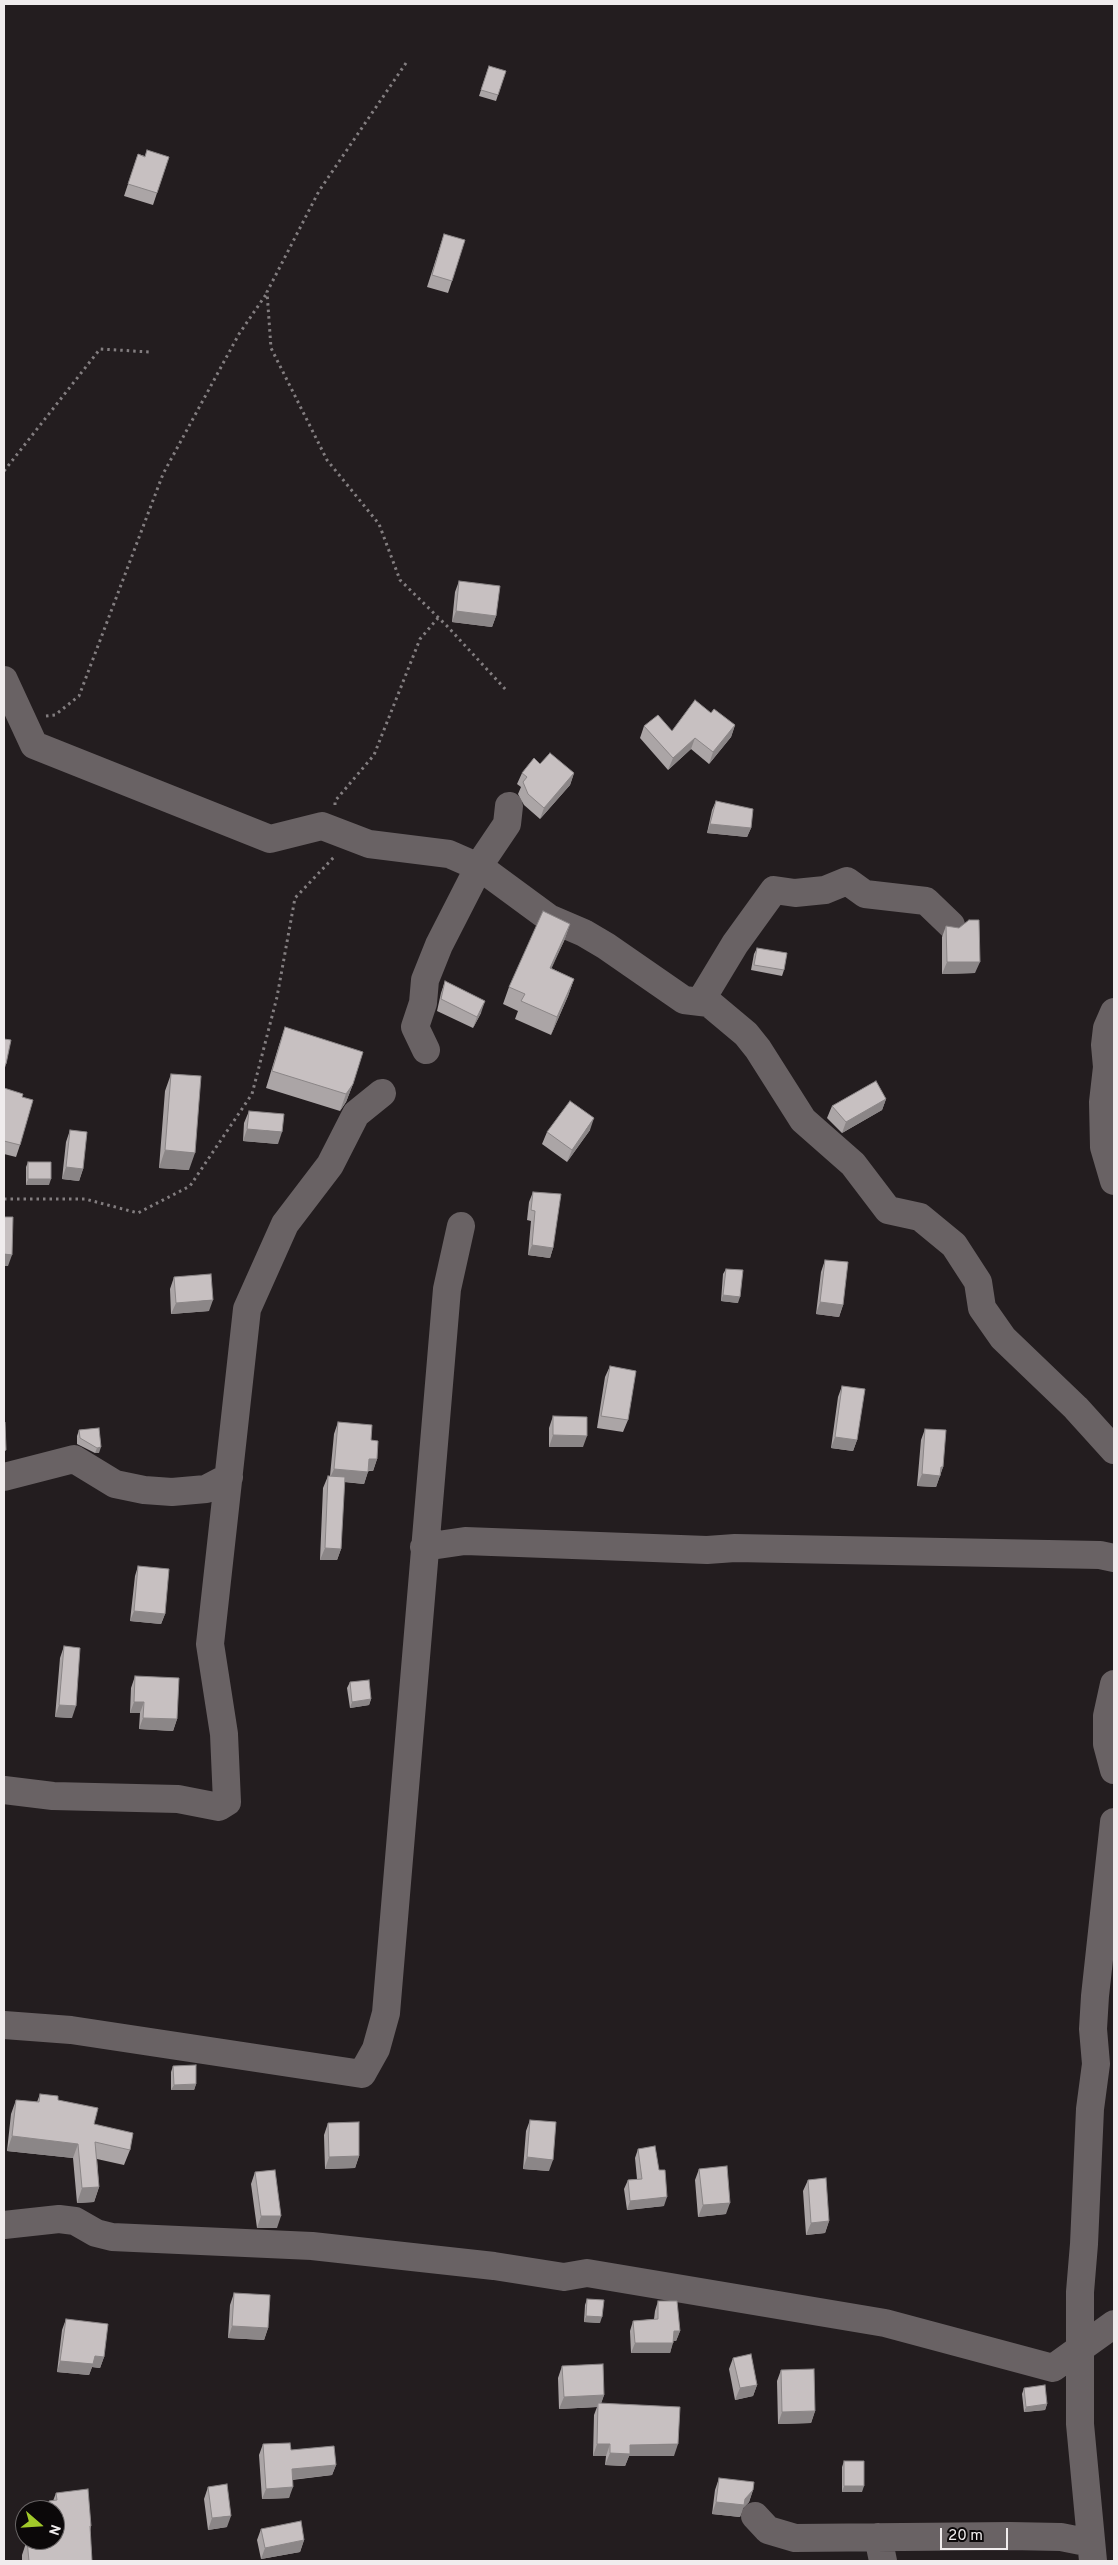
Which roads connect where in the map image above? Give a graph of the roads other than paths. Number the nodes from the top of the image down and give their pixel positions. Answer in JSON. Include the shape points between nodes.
{"nodes":[{"id":1,"x":4,"y":680,"type":"edge"},
{"id":2,"x":509,"y":806,"type":"dead end"},
{"id":3,"x":480,"y":868,"type":"junction"},
{"id":4,"x":951,"y":925,"type":"edge"},
{"id":5,"x":700,"y":1002,"type":"junction"},
{"id":6,"x":1114,"y":1012,"type":"edge"},
{"id":7,"x":426,"y":1050,"type":"dead end"},
{"id":8,"x":382,"y":1093,"type":"dead end"},
{"id":9,"x":1114,"y":1181,"type":"edge"},
{"id":10,"x":460,"y":1226,"type":"dead end"},
{"id":11,"x":1114,"y":1450,"type":"edge"},
{"id":12,"x":4,"y":1477,"type":"edge"},
{"id":13,"x":229,"y":1477,"type":"junction"},
{"id":14,"x":424,"y":1547,"type":"junction"},
{"id":15,"x":1114,"y":1558,"type":"edge"},
{"id":16,"x":1114,"y":1684,"type":"edge"},
{"id":17,"x":1114,"y":1770,"type":"edge"},
{"id":18,"x":4,"y":1790,"type":"edge"},
{"id":19,"x":1114,"y":1822,"type":"edge"},
{"id":20,"x":4,"y":2025,"type":"edge"},
{"id":21,"x":4,"y":2225,"type":"edge"},
{"id":22,"x":1114,"y":2324,"type":"edge"},
{"id":23,"x":1079,"y":2349,"type":"junction"},
{"id":24,"x":755,"y":2516,"type":"dead end"},
{"id":25,"x":881,"y":2549,"type":"edge"},
{"id":26,"x":1092,"y":2552,"type":"edge"}],
"edges":[{"from":1,"to":3,"type":"street","via":[[34,746],[270,839],[322,826],[369,844],[449,854]]},
{"from":2,"to":3,"type":"street","via":[[508,824],[482,860]]},
{"from":3,"to":5,"type":"street","via":[[549,918],[606,946],[684,1000]]},
{"from":3,"to":7,"type":"street","via":[[439,945],[425,980],[423,1003],[415,1027]]},
{"from":4,"to":5,"type":"street","via":[[926,901],[865,894],[847,881],[825,890],[795,893],[774,890],[735,944]]},
{"from":5,"to":11,"type":"street","via":[[709,1003],[746,1034],[803,1120],[853,1164],[888,1210],[920,1217],[954,1245],[978,1282],[982,1308],[1003,1338],[1076,1408]]},
{"from":6,"to":9,"type":"street","via":[[1106,1036],[1107,1067],[1102,1102],[1104,1148]]},
{"from":8,"to":13,"type":"street","via":[[356,1114],[330,1165],[286,1224],[247,1309]]},
{"from":10,"to":14,"type":"street","via":[[448,1289]]},
{"from":12,"to":13,"type":"street","via":[[74,1459],[115,1484],[144,1490],[172,1492],[206,1488]]},
{"from":13,"to":18,"type":"street","via":[[210,1644],[224,1734],[228,1796],[225,1806],[178,1799],[53,1796]]},
{"from":14,"to":15,"type":"street","via":[[465,1541],[707,1550],[1100,1555]]},
{"from":14,"to":20,"type":"street","via":[[386,2012],[376,2049],[362,2074],[71,2030]]},
{"from":16,"to":17,"type":"street","via":[[1107,1744]]},
{"from":19,"to":23,"type":"street","via":[[1095,1996],[1096,2064],[1090,2109]]},
{"from":21,"to":23,"type":"street","via":[[59,2219],[75,2221],[96,2233],[112,2237],[312,2246],[564,2277],[587,2273],[885,2323],[1054,2368]]},
{"from":22,"to":23,"type":"street"},
{"from":23,"to":26,"type":"street","via":[[1080,2424]]},
{"from":24,"to":25,"type":"street","via":[[768,2530],[795,2538]]},
{"from":25,"to":26,"type":"street","via":[[1053,2537]]}]}
